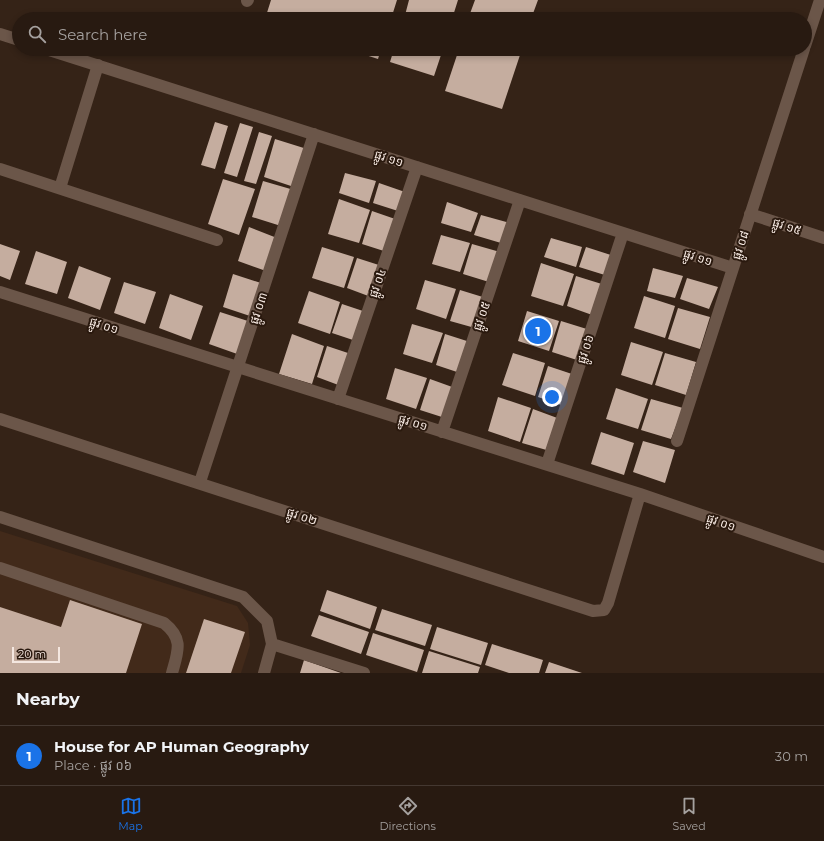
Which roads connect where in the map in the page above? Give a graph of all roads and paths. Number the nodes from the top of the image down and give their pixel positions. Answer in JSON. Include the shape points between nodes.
{"nodes":[{"id":1,"x":820,"y":0,"type":"edge"},
{"id":2,"x":812,"y":25,"type":"edge"},
{"id":3,"x":0,"y":34,"type":"edge"},
{"id":4,"x":12,"y":38,"type":"edge"},
{"id":5,"x":69,"y":56,"type":"edge"},
{"id":6,"x":802,"y":56,"type":"edge"},
{"id":7,"x":98,"y":65,"type":"junction"},
{"id":8,"x":314,"y":134,"type":"junction"},
{"id":9,"x":416,"y":167,"type":"junction"},
{"id":10,"x":0,"y":169,"type":"edge"},
{"id":11,"x":60,"y":188,"type":"junction"},
{"id":12,"x":520,"y":200,"type":"junction"},
{"id":13,"x":750,"y":214,"type":"junction"},
{"id":14,"x":623,"y":233,"type":"junction"},
{"id":15,"x":824,"y":238,"type":"edge"},
{"id":16,"x":217,"y":240,"type":"dead end"},
{"id":17,"x":733,"y":268,"type":"junction"},
{"id":18,"x":0,"y":292,"type":"edge"},
{"id":19,"x":238,"y":367,"type":"junction"},
{"id":20,"x":338,"y":399,"type":"junction"},
{"id":21,"x":0,"y":419,"type":"edge"},
{"id":22,"x":442,"y":432,"type":"junction"},
{"id":23,"x":677,"y":441,"type":"dead end"},
{"id":24,"x":547,"y":464,"type":"junction"},
{"id":25,"x":200,"y":482,"type":"junction"},
{"id":26,"x":640,"y":494,"type":"junction"},
{"id":27,"x":0,"y":517,"type":"edge"},
{"id":28,"x":824,"y":557,"type":"edge"},
{"id":29,"x":0,"y":568,"type":"edge"},
{"id":30,"x":272,"y":644,"type":"junction"},
{"id":31,"x":172,"y":673,"type":"edge"},
{"id":32,"x":264,"y":673,"type":"edge"},
{"id":33,"x":364,"y":673,"type":"edge"}],
"edges":[{"from":1,"to":2,"type":"street"},
{"from":3,"to":4,"type":"street"},
{"from":5,"to":7,"type":"street","name":"ផ្លូវ ១១"},
{"from":6,"to":13,"type":"street","name":"ផ្លូវ ០៨"},
{"from":7,"to":8,"type":"street","name":"ផ្លូវ ១១"},
{"from":7,"to":11,"type":"street"},
{"from":8,"to":9,"type":"street","name":"ផ្លូវ ១១"},
{"from":8,"to":19,"type":"street","name":"ផ្លូវ ០៣"},
{"from":9,"to":12,"type":"street","name":"ផ្លូវ ១១"},
{"from":9,"to":20,"type":"street","name":"ផ្លូវ ០៤"},
{"from":10,"to":11,"type":"street"},
{"from":11,"to":16,"type":"street"},
{"from":12,"to":14,"type":"street","name":"ផ្លូវ ១១"},
{"from":12,"to":22,"type":"street","name":"ផ្លូវ ០៥"},
{"from":13,"to":15,"type":"street","name":"ផ្លូវ ១៥"},
{"from":13,"to":17,"type":"street","name":"ផ្លូវ ០៨"},
{"from":14,"to":17,"type":"street","name":"ផ្លូវ ១១"},
{"from":14,"to":24,"type":"street","name":"ផ្លូវ ០៦"},
{"from":17,"to":23,"type":"street","name":"ផ្លូវ ០៨"},
{"from":18,"to":19,"type":"street","name":"ផ្លូវ ០១"},
{"from":19,"to":20,"type":"street","name":"ផ្លូវ ០១"},
{"from":19,"to":25,"type":"street","name":"ផ្លូវ ០៣"},
{"from":20,"to":22,"type":"street","name":"ផ្លូវ ០១"},
{"from":21,"to":25,"type":"street","name":"ផ្លូវ ០២"},
{"from":22,"to":24,"type":"street","name":"ផ្លូវ ០១"},
{"from":24,"to":26,"type":"street","name":"ផ្លូវ ០១"},
{"from":25,"to":26,"type":"street","name":"ផ្លូវ ០២","via":[[593,611],[604,610],[608,603]]},
{"from":26,"to":28,"type":"street","name":"ផ្លូវ ០១"},
{"from":27,"to":30,"type":"street","via":[[243,597],[267,621]]},
{"from":29,"to":31,"type":"street","via":[[164,623],[174,631],[178,643]]},
{"from":30,"to":32,"type":"street"},
{"from":30,"to":33,"type":"street"}]}
